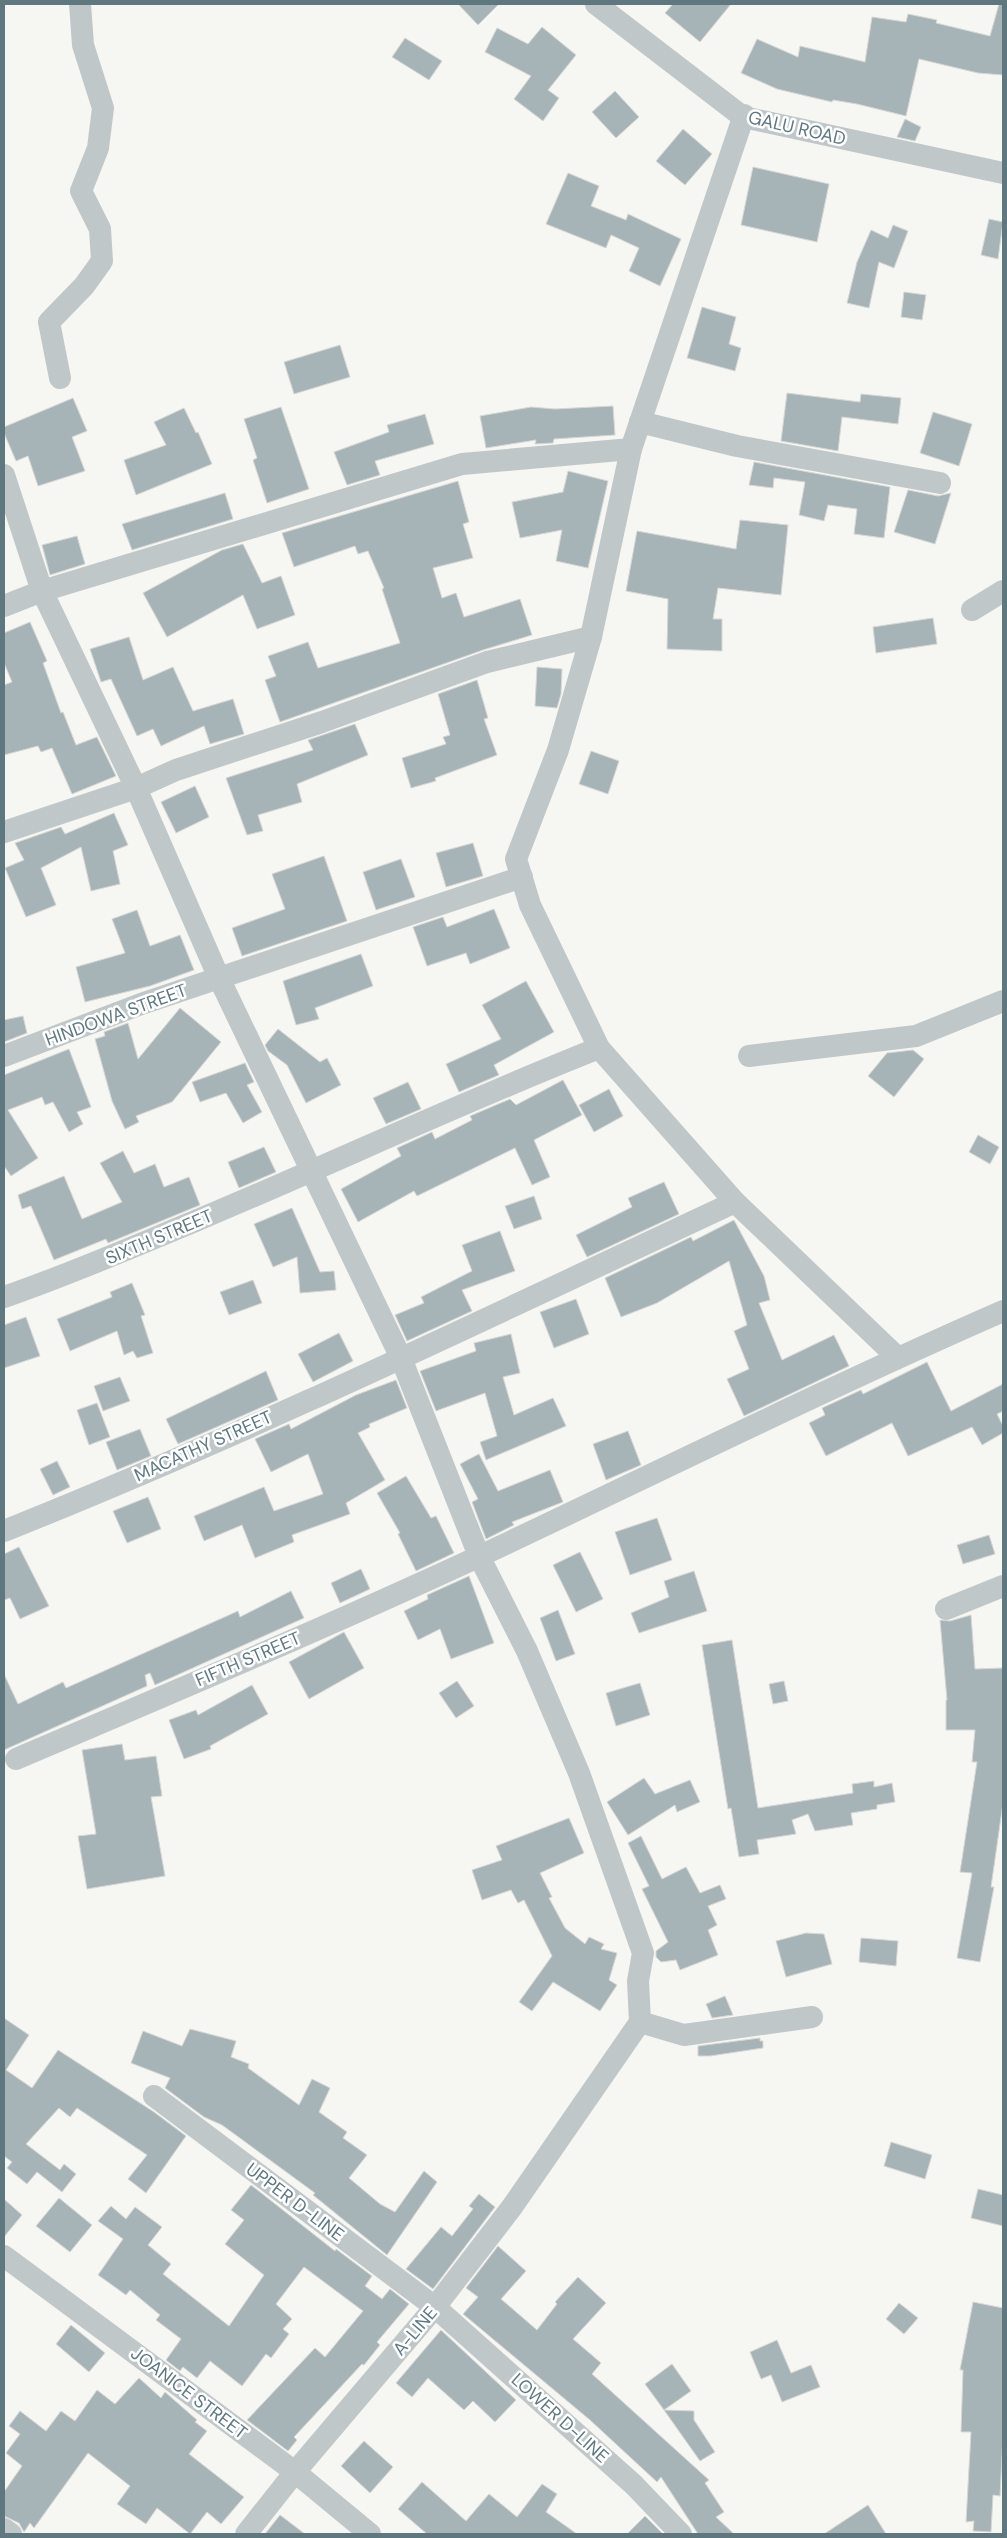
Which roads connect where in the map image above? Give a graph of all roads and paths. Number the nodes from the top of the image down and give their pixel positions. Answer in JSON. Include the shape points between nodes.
{"nodes":[{"id":1,"x":80,"y":4,"type":"edge"},
{"id":2,"x":596,"y":4,"type":"edge"},
{"id":3,"x":743,"y":116,"type":"junction"},
{"id":4,"x":1003,"y":174,"type":"edge"},
{"id":5,"x":60,"y":378,"type":"dead end"},
{"id":6,"x":640,"y":422,"type":"junction"},
{"id":7,"x":631,"y":449,"type":"junction"},
{"id":8,"x":4,"y":475,"type":"edge"},
{"id":9,"x":940,"y":483,"type":"dead end"},
{"id":10,"x":42,"y":591,"type":"junction"},
{"id":11,"x":1003,"y":591,"type":"edge"},
{"id":12,"x":4,"y":606,"type":"edge"},
{"id":13,"x":972,"y":610,"type":"dead end"},
{"id":14,"x":591,"y":637,"type":"junction"},
{"id":15,"x":136,"y":788,"type":"junction"},
{"id":16,"x":4,"y":832,"type":"edge"},
{"id":17,"x":522,"y":877,"type":"junction"},
{"id":18,"x":224,"y":976,"type":"junction"},
{"id":19,"x":1003,"y":1001,"type":"edge"},
{"id":20,"x":599,"y":1048,"type":"junction"},
{"id":21,"x":4,"y":1056,"type":"edge"},
{"id":22,"x":749,"y":1056,"type":"dead end"},
{"id":23,"x":312,"y":1172,"type":"junction"},
{"id":24,"x":735,"y":1202,"type":"junction"},
{"id":25,"x":4,"y":1297,"type":"edge"},
{"id":26,"x":1003,"y":1311,"type":"edge"},
{"id":27,"x":897,"y":1357,"type":"junction"},
{"id":28,"x":401,"y":1358,"type":"junction"},
{"id":29,"x":4,"y":1531,"type":"edge"},
{"id":30,"x":479,"y":1556,"type":"junction"},
{"id":31,"x":1003,"y":1586,"type":"edge"},
{"id":32,"x":946,"y":1609,"type":"dead end"},
{"id":33,"x":16,"y":1760,"type":"dead end"},
{"id":34,"x":812,"y":2017,"type":"dead end"},
{"id":35,"x":640,"y":2022,"type":"junction"},
{"id":36,"x":154,"y":2096,"type":"dead end"},
{"id":37,"x":4,"y":2256,"type":"edge"},
{"id":38,"x":435,"y":2307,"type":"junction"},
{"id":39,"x":295,"y":2472,"type":"junction"},
{"id":40,"x":4,"y":2529,"type":"edge"},
{"id":41,"x":10,"y":2534,"type":"edge"},
{"id":42,"x":246,"y":2534,"type":"edge"},
{"id":43,"x":370,"y":2534,"type":"edge"},
{"id":44,"x":681,"y":2534,"type":"edge"}],
"edges":[{"from":1,"to":5,"type":"street","via":[[83,45],[102,108],[98,148],[81,191],[100,229],[102,261],[84,286],[49,322]]},
{"from":2,"to":3,"type":"street","name":"GALU ROAD"},
{"from":3,"to":4,"type":"street","name":"GALU ROAD"},
{"from":3,"to":6,"type":"street"},
{"from":6,"to":7,"type":"street"},
{"from":6,"to":9,"type":"street","via":[[737,446]]},
{"from":7,"to":10,"type":"street","via":[[462,464]]},
{"from":7,"to":14,"type":"street"},
{"from":8,"to":10,"type":"street"},
{"from":10,"to":12,"type":"street"},
{"from":10,"to":15,"type":"street"},
{"from":11,"to":13,"type":"street"},
{"from":14,"to":15,"type":"street","via":[[488,662],[176,770]]},
{"from":14,"to":17,"type":"street","via":[[558,750],[516,859]]},
{"from":15,"to":16,"type":"street"},
{"from":15,"to":18,"type":"street"},
{"from":17,"to":18,"type":"street","name":"HINDOWA STREET"},
{"from":17,"to":20,"type":"street","via":[[530,905]]},
{"from":18,"to":21,"type":"street","name":"HINDOWA STREET"},
{"from":18,"to":23,"type":"street"},
{"from":19,"to":22,"type":"street","via":[[916,1036]]},
{"from":20,"to":23,"type":"street","name":"SIXTH STREET","via":[[507,1085]]},
{"from":20,"to":24,"type":"street"},
{"from":23,"to":25,"type":"street","name":"SIXTH STREET","via":[[59,1279]]},
{"from":23,"to":28,"type":"street"},
{"from":24,"to":27,"type":"street"},
{"from":24,"to":28,"type":"street","name":"MACATHY STREET"},
{"from":26,"to":27,"type":"street","name":"FIFTH STREET"},
{"from":27,"to":30,"type":"street","name":"FIFTH STREET"},
{"from":28,"to":29,"type":"street","name":"MACATHY STREET","via":[[87,1498]]},
{"from":28,"to":30,"type":"street"},
{"from":30,"to":33,"type":"street","name":"FIFTH STREET"},
{"from":30,"to":35,"type":"street","via":[[527,1651],[579,1773],[643,1952],[638,1981]]},
{"from":31,"to":32,"type":"street"},
{"from":34,"to":35,"type":"street","via":[[684,2035]]},
{"from":35,"to":38,"type":"street","name":"A-LINE","via":[[512,2207]]},
{"from":36,"to":38,"type":"street","name":"UPPER D-LINE"},
{"from":37,"to":39,"type":"street","name":"JOANICE STREET"},
{"from":38,"to":39,"type":"street","name":"A-LINE"},
{"from":38,"to":44,"type":"street","name":"LOWER D-LINE","via":[[627,2478]]},
{"from":39,"to":42,"type":"street","name":"A-LINE"},
{"from":39,"to":43,"type":"street","name":"JOANICE STREET"},
{"from":40,"to":41,"type":"street"}]}
